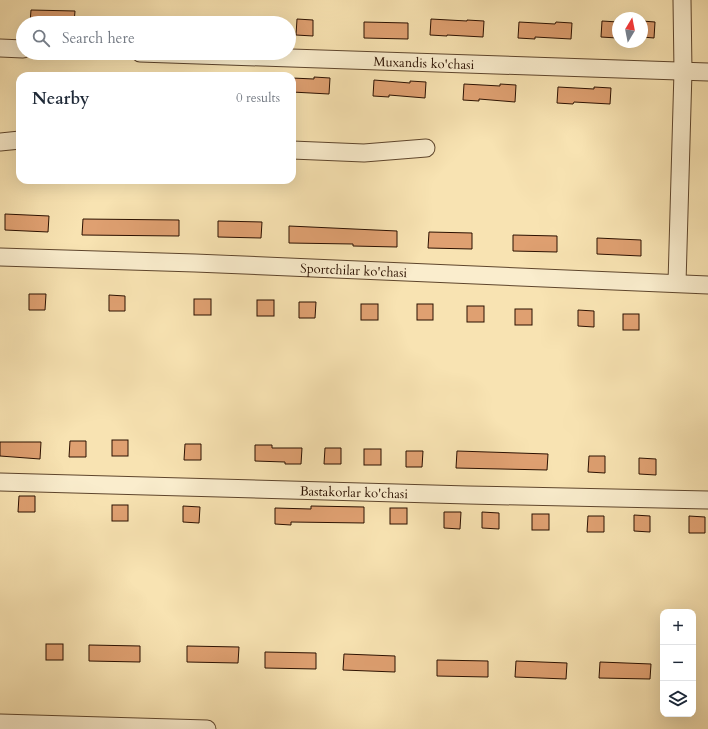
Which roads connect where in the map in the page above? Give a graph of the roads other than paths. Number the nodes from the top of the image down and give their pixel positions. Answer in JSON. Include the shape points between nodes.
{"nodes":[{"id":1,"x":682,"y":0,"type":"edge"},
{"id":2,"x":0,"y":48,"type":"edge"},
{"id":3,"x":16,"y":49,"type":"edge"},
{"id":4,"x":296,"y":58,"type":"edge"},
{"id":5,"x":683,"y":71,"type":"junction"},
{"id":6,"x":708,"y":72,"type":"edge"},
{"id":7,"x":16,"y":140,"type":"edge"},
{"id":8,"x":0,"y":142,"type":"edge"},
{"id":9,"x":426,"y":148,"type":"dead end"},
{"id":10,"x":296,"y":150,"type":"edge"},
{"id":11,"x":0,"y":257,"type":"edge"},
{"id":12,"x":677,"y":284,"type":"junction"},
{"id":13,"x":708,"y":285,"type":"edge"},
{"id":14,"x":0,"y":482,"type":"edge"},
{"id":15,"x":708,"y":500,"type":"edge"},
{"id":16,"x":0,"y":723,"type":"edge"},
{"id":17,"x":207,"y":729,"type":"edge"}],
"edges":[{"from":1,"to":5,"type":"street"},
{"from":2,"to":3,"type":"street"},
{"from":4,"to":5,"type":"street","name":"Muxandis ko'chasi"},
{"from":5,"to":6,"type":"street","name":"Muxandis ko'chasi"},
{"from":5,"to":12,"type":"street"},
{"from":7,"to":8,"type":"street"},
{"from":9,"to":10,"type":"street","via":[[364,153]]},
{"from":11,"to":12,"type":"street","name":"Sportchilar ko'chasi"},
{"from":12,"to":13,"type":"street","name":"Sportchilar ko'chasi"},
{"from":14,"to":15,"type":"street","name":"Bastakorlar ko'chasi"},
{"from":16,"to":17,"type":"street"}]}
